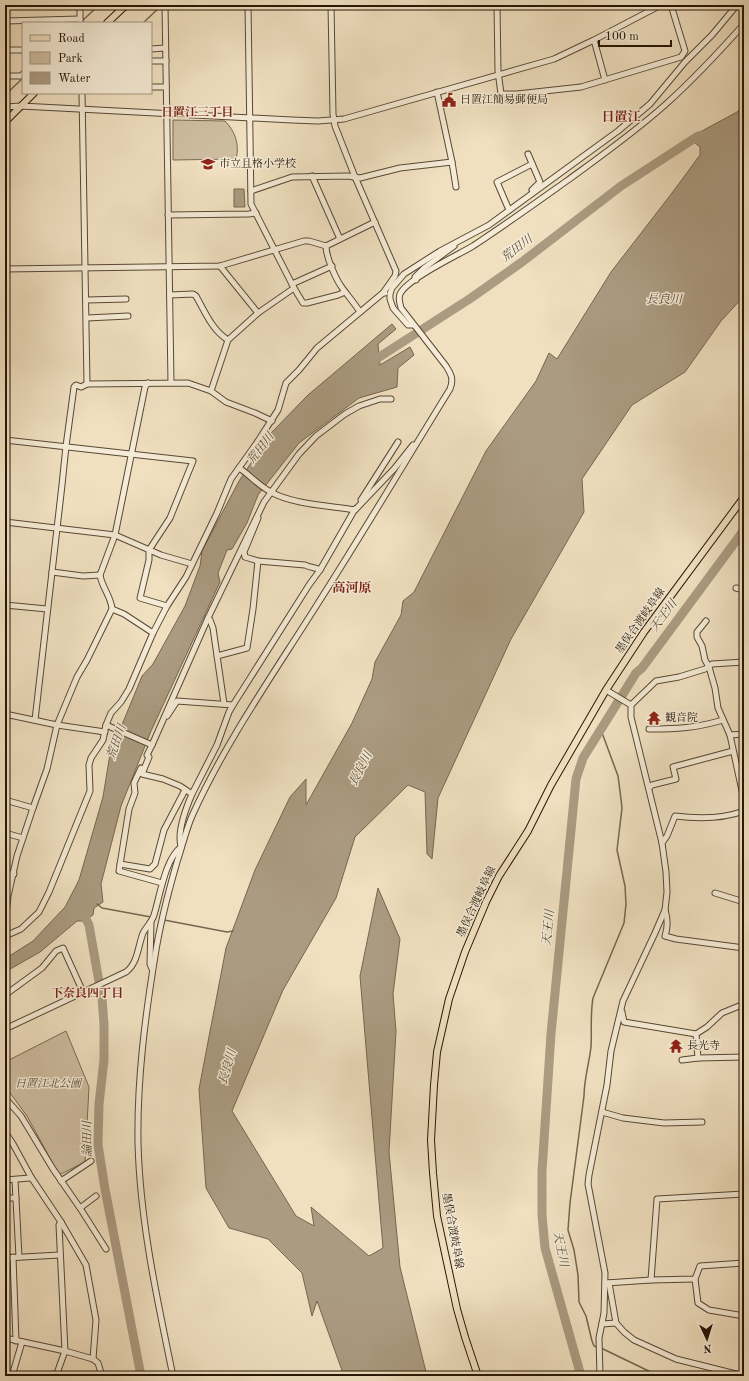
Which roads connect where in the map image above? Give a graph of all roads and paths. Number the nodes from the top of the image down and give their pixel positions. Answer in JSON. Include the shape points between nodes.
{"nodes":[{"id":1,"x":7,"y":5,"type":"edge"},
{"id":2,"x":80,"y":5,"type":"edge"},
{"id":3,"x":126,"y":5,"type":"edge"},
{"id":4,"x":165,"y":5,"type":"edge"},
{"id":5,"x":248,"y":5,"type":"edge"},
{"id":6,"x":331,"y":5,"type":"edge"},
{"id":7,"x":497,"y":5,"type":"edge"},
{"id":8,"x":661,"y":5,"type":"edge"},
{"id":9,"x":671,"y":5,"type":"edge"},
{"id":10,"x":737,"y":5,"type":"edge"},
{"id":11,"x":5,"y":14,"type":"edge"},
{"id":12,"x":5,"y":21,"type":"edge"},
{"id":13,"x":80,"y":21,"type":"edge"},
{"id":14,"x":43,"y":22,"type":"edge"},
{"id":15,"x":108,"y":22,"type":"edge"},
{"id":16,"x":744,"y":24,"type":"edge"},
{"id":17,"x":594,"y":40,"type":"junction"},
{"id":18,"x":166,"y":48,"type":"junction"},
{"id":19,"x":152,"y":49,"type":"edge"},
{"id":20,"x":5,"y":50,"type":"edge"},
{"id":21,"x":22,"y":50,"type":"edge"},
{"id":22,"x":152,"y":61,"type":"edge"},
{"id":23,"x":166,"y":61,"type":"junction"},
{"id":24,"x":22,"y":75,"type":"edge"},
{"id":25,"x":498,"y":75,"type":"junction"},
{"id":26,"x":5,"y":76,"type":"edge"},
{"id":27,"x":605,"y":80,"type":"junction"},
{"id":28,"x":152,"y":87,"type":"edge"},
{"id":29,"x":166,"y":87,"type":"junction"},
{"id":30,"x":437,"y":92,"type":"junction"},
{"id":31,"x":33,"y":94,"type":"edge"},
{"id":32,"x":82,"y":94,"type":"edge"},
{"id":33,"x":5,"y":106,"type":"edge"},
{"id":34,"x":21,"y":106,"type":"junction"},
{"id":35,"x":83,"y":110,"type":"junction"},
{"id":36,"x":167,"y":114,"type":"junction"},
{"id":37,"x":250,"y":118,"type":"junction"},
{"id":38,"x":334,"y":120,"type":"junction"},
{"id":39,"x":5,"y":122,"type":"edge"},
{"id":40,"x":528,"y":154,"type":"dead end"},
{"id":41,"x":452,"y":162,"type":"junction"},
{"id":42,"x":532,"y":164,"type":"junction"},
{"id":43,"x":312,"y":176,"type":"junction"},
{"id":44,"x":355,"y":177,"type":"junction"},
{"id":45,"x":456,"y":188,"type":"dead end"},
{"id":46,"x":251,"y":191,"type":"junction"},
{"id":47,"x":528,"y":196,"type":"junction"},
{"id":48,"x":509,"y":210,"type":"junction"},
{"id":49,"x":256,"y":213,"type":"junction"},
{"id":50,"x":168,"y":215,"type":"junction"},
{"id":51,"x":375,"y":222,"type":"junction"},
{"id":52,"x":340,"y":239,"type":"junction"},
{"id":53,"x":461,"y":240,"type":"junction"},
{"id":54,"x":326,"y":246,"type":"junction"},
{"id":55,"x":274,"y":250,"type":"junction"},
{"id":56,"x":220,"y":266,"type":"junction"},
{"id":57,"x":332,"y":266,"type":"junction"},
{"id":58,"x":169,"y":267,"type":"junction"},
{"id":59,"x":86,"y":268,"type":"junction"},
{"id":60,"x":5,"y":269,"type":"edge"},
{"id":61,"x":416,"y":280,"type":"junction"},
{"id":62,"x":293,"y":286,"type":"junction"},
{"id":63,"x":346,"y":292,"type":"junction"},
{"id":64,"x":383,"y":293,"type":"junction"},
{"id":65,"x":390,"y":294,"type":"junction"},
{"id":66,"x":170,"y":295,"type":"junction"},
{"id":67,"x":126,"y":299,"type":"dead end"},
{"id":68,"x":86,"y":300,"type":"junction"},
{"id":69,"x":360,"y":312,"type":"junction"},
{"id":70,"x":258,"y":313,"type":"junction"},
{"id":71,"x":128,"y":316,"type":"dead end"},
{"id":72,"x":87,"y":318,"type":"junction"},
{"id":73,"x":413,"y":325,"type":"junction"},
{"id":74,"x":228,"y":340,"type":"junction"},
{"id":75,"x":148,"y":383,"type":"junction"},
{"id":76,"x":171,"y":383,"type":"junction"},
{"id":77,"x":87,"y":384,"type":"junction"},
{"id":78,"x":211,"y":392,"type":"junction"},
{"id":79,"x":391,"y":398,"type":"dead end"},
{"id":80,"x":272,"y":421,"type":"junction"},
{"id":81,"x":5,"y":440,"type":"edge"},
{"id":82,"x":398,"y":442,"type":"dead end"},
{"id":83,"x":418,"y":442,"type":"junction"},
{"id":84,"x":66,"y":446,"type":"junction"},
{"id":85,"x":132,"y":454,"type":"junction"},
{"id":86,"x":240,"y":469,"type":"junction"},
{"id":87,"x":269,"y":491,"type":"junction"},
{"id":88,"x":744,"y":497,"type":"edge"},
{"id":89,"x":355,"y":510,"type":"junction"},
{"id":90,"x":258,"y":513,"type":"junction"},
{"id":91,"x":5,"y":522,"type":"edge"},
{"id":92,"x":56,"y":528,"type":"junction"},
{"id":93,"x":115,"y":534,"type":"junction"},
{"id":94,"x":149,"y":550,"type":"junction"},
{"id":95,"x":258,"y":561,"type":"junction"},
{"id":96,"x":192,"y":564,"type":"junction"},
{"id":97,"x":320,"y":570,"type":"junction"},
{"id":98,"x":52,"y":572,"type":"junction"},
{"id":99,"x":100,"y":575,"type":"junction"},
{"id":100,"x":736,"y":588,"type":"dead end"},
{"id":101,"x":744,"y":590,"type":"edge"},
{"id":102,"x":5,"y":605,"type":"edge"},
{"id":103,"x":167,"y":606,"type":"junction"},
{"id":104,"x":47,"y":609,"type":"junction"},
{"id":105,"x":112,"y":609,"type":"junction"},
{"id":106,"x":208,"y":618,"type":"junction"},
{"id":107,"x":706,"y":621,"type":"dead end"},
{"id":108,"x":153,"y":634,"type":"junction"},
{"id":109,"x":217,"y":656,"type":"junction"},
{"id":110,"x":744,"y":662,"type":"edge"},
{"id":111,"x":709,"y":666,"type":"junction"},
{"id":112,"x":606,"y":690,"type":"junction"},
{"id":113,"x":224,"y":704,"type":"junction"},
{"id":114,"x":629,"y":704,"type":"junction"},
{"id":115,"x":233,"y":705,"type":"junction"},
{"id":116,"x":5,"y":714,"type":"edge"},
{"id":117,"x":163,"y":717,"type":"junction"},
{"id":118,"x":35,"y":720,"type":"junction"},
{"id":119,"x":723,"y":720,"type":"junction"},
{"id":120,"x":57,"y":726,"type":"junction"},
{"id":121,"x":108,"y":726,"type":"junction"},
{"id":122,"x":649,"y":729,"type":"dead end"},
{"id":123,"x":105,"y":732,"type":"junction"},
{"id":124,"x":744,"y":734,"type":"edge"},
{"id":125,"x":730,"y":735,"type":"junction"},
{"id":126,"x":150,"y":744,"type":"junction"},
{"id":127,"x":734,"y":751,"type":"junction"},
{"id":128,"x":147,"y":755,"type":"junction"},
{"id":129,"x":648,"y":788,"type":"junction"},
{"id":130,"x":185,"y":790,"type":"junction"},
{"id":131,"x":192,"y":794,"type":"junction"},
{"id":132,"x":5,"y":800,"type":"edge"},
{"id":133,"x":744,"y":800,"type":"edge"},
{"id":134,"x":33,"y":808,"type":"junction"},
{"id":135,"x":744,"y":812,"type":"edge"},
{"id":136,"x":5,"y":833,"type":"edge"},
{"id":137,"x":23,"y":838,"type":"junction"},
{"id":138,"x":662,"y":843,"type":"junction"},
{"id":139,"x":181,"y":847,"type":"junction"},
{"id":140,"x":120,"y":864,"type":"junction"},
{"id":141,"x":5,"y":873,"type":"edge"},
{"id":142,"x":14,"y":874,"type":"junction"},
{"id":143,"x":162,"y":883,"type":"junction"},
{"id":144,"x":715,"y":892,"type":"dead end"},
{"id":145,"x":744,"y":902,"type":"edge"},
{"id":146,"x":665,"y":910,"type":"junction"},
{"id":147,"x":5,"y":922,"type":"edge"},
{"id":148,"x":151,"y":922,"type":"junction"},
{"id":149,"x":5,"y":936,"type":"edge"},
{"id":150,"x":744,"y":948,"type":"edge"},
{"id":151,"x":153,"y":970,"type":"junction"},
{"id":152,"x":86,"y":991,"type":"junction"},
{"id":153,"x":5,"y":995,"type":"edge"},
{"id":154,"x":744,"y":1004,"type":"edge"},
{"id":155,"x":622,"y":1007,"type":"junction"},
{"id":156,"x":5,"y":1029,"type":"edge"},
{"id":157,"x":696,"y":1034,"type":"junction"},
{"id":158,"x":744,"y":1057,"type":"edge"},
{"id":159,"x":698,"y":1058,"type":"junction"},
{"id":160,"x":682,"y":1060,"type":"dead end"},
{"id":161,"x":5,"y":1098,"type":"edge"},
{"id":162,"x":602,"y":1112,"type":"junction"},
{"id":163,"x":702,"y":1122,"type":"dead end"},
{"id":164,"x":5,"y":1132,"type":"edge"},
{"id":165,"x":91,"y":1161,"type":"dead end"},
{"id":166,"x":31,"y":1177,"type":"junction"},
{"id":167,"x":5,"y":1180,"type":"edge"},
{"id":168,"x":15,"y":1180,"type":"junction"},
{"id":169,"x":61,"y":1181,"type":"junction"},
{"id":170,"x":744,"y":1194,"type":"edge"},
{"id":171,"x":96,"y":1196,"type":"dead end"},
{"id":172,"x":5,"y":1198,"type":"edge"},
{"id":173,"x":16,"y":1198,"type":"junction"},
{"id":174,"x":80,"y":1208,"type":"junction"},
{"id":175,"x":61,"y":1222,"type":"junction"},
{"id":176,"x":106,"y":1249,"type":"dead end"},
{"id":177,"x":60,"y":1255,"type":"junction"},
{"id":178,"x":16,"y":1257,"type":"junction"},
{"id":179,"x":5,"y":1258,"type":"edge"},
{"id":180,"x":744,"y":1263,"type":"edge"},
{"id":181,"x":695,"y":1279,"type":"junction"},
{"id":182,"x":651,"y":1280,"type":"junction"},
{"id":183,"x":607,"y":1283,"type":"junction"},
{"id":184,"x":744,"y":1316,"type":"edge"},
{"id":185,"x":616,"y":1323,"type":"junction"},
{"id":186,"x":602,"y":1324,"type":"junction"},
{"id":187,"x":5,"y":1338,"type":"edge"},
{"id":188,"x":19,"y":1341,"type":"junction"},
{"id":189,"x":65,"y":1351,"type":"junction"},
{"id":190,"x":94,"y":1359,"type":"junction"},
{"id":191,"x":12,"y":1376,"type":"edge"},
{"id":192,"x":56,"y":1376,"type":"edge"},
{"id":193,"x":102,"y":1376,"type":"edge"},
{"id":194,"x":173,"y":1376,"type":"edge"},
{"id":195,"x":478,"y":1376,"type":"edge"},
{"id":196,"x":600,"y":1376,"type":"edge"},
{"id":197,"x":744,"y":1376,"type":"edge"}],
"edges":[{"from":1,"to":11,"type":"street"},
{"from":2,"to":13,"type":"street"},
{"from":3,"to":15,"type":"main road"},
{"from":4,"to":18,"type":"street"},
{"from":5,"to":37,"type":"street"},
{"from":6,"to":38,"type":"street"},
{"from":7,"to":25,"type":"street"},
{"from":8,"to":17,"type":"street"},
{"from":9,"to":27,"type":"street","via":[[685,51],[681,58]]},
{"from":10,"to":47,"type":"street","via":[[650,104],[618,131]]},
{"from":12,"to":14,"type":"street"},
{"from":13,"to":14,"type":"street"},
{"from":16,"to":61,"type":"street","via":[[691,81],[624,139],[490,234]]},
{"from":17,"to":25,"type":"street","via":[[554,59]]},
{"from":17,"to":27,"type":"street"},
{"from":18,"to":19,"type":"street"},
{"from":18,"to":23,"type":"street"},
{"from":20,"to":21,"type":"street"},
{"from":22,"to":23,"type":"street"},
{"from":23,"to":29,"type":"street"},
{"from":24,"to":26,"type":"street"},
{"from":25,"to":27,"type":"street","via":[[501,94],[581,87]]},
{"from":25,"to":30,"type":"street"},
{"from":28,"to":29,"type":"street"},
{"from":29,"to":36,"type":"street"},
{"from":30,"to":38,"type":"street"},
{"from":30,"to":41,"type":"street"},
{"from":31,"to":34,"type":"main road"},
{"from":32,"to":35,"type":"street"},
{"from":33,"to":34,"type":"street"},
{"from":34,"to":35,"type":"street"},
{"from":34,"to":39,"type":"main road"},
{"from":35,"to":36,"type":"street"},
{"from":35,"to":59,"type":"street"},
{"from":36,"to":37,"type":"street"},
{"from":36,"to":50,"type":"street"},
{"from":37,"to":38,"type":"street"},
{"from":37,"to":46,"type":"street"},
{"from":38,"to":44,"type":"street"},
{"from":40,"to":42,"type":"street"},
{"from":41,"to":44,"type":"street","via":[[400,168]]},
{"from":41,"to":45,"type":"street"},
{"from":42,"to":47,"type":"street","via":[[540,182]]},
{"from":42,"to":48,"type":"street","via":[[497,182]]},
{"from":43,"to":44,"type":"street"},
{"from":43,"to":46,"type":"street","via":[[292,177]]},
{"from":43,"to":52,"type":"street"},
{"from":44,"to":51,"type":"street"},
{"from":46,"to":49,"type":"street","via":[[251,204]]},
{"from":47,"to":48,"type":"street"},
{"from":48,"to":53,"type":"street","via":[[489,225]]},
{"from":49,"to":50,"type":"street"},
{"from":49,"to":55,"type":"street"},
{"from":50,"to":58,"type":"street"},
{"from":51,"to":52,"type":"street"},
{"from":51,"to":64,"type":"street","via":[[396,271]]},
{"from":52,"to":54,"type":"street"},
{"from":53,"to":61,"type":"street","via":[[424,268],[415,277]]},
{"from":53,"to":65,"type":"street","via":[[410,269],[392,288]]},
{"from":54,"to":55,"type":"street","via":[[309,241]]},
{"from":54,"to":57,"type":"street"},
{"from":55,"to":56,"type":"street"},
{"from":55,"to":62,"type":"street"},
{"from":56,"to":58,"type":"street"},
{"from":56,"to":70,"type":"street"},
{"from":57,"to":62,"type":"street"},
{"from":57,"to":63,"type":"street"},
{"from":58,"to":59,"type":"street"},
{"from":58,"to":66,"type":"street"},
{"from":59,"to":60,"type":"street"},
{"from":59,"to":68,"type":"street"},
{"from":61,"to":73,"type":"street","via":[[406,287],[399,300],[401,308]]},
{"from":62,"to":63,"type":"street","via":[[304,303]]},
{"from":62,"to":70,"type":"street"},
{"from":63,"to":69,"type":"street"},
{"from":64,"to":65,"type":"street"},
{"from":64,"to":69,"type":"street"},
{"from":65,"to":73,"type":"street","via":[[393,308],[408,325]]},
{"from":66,"to":74,"type":"street","via":[[196,296],[213,326]]},
{"from":66,"to":76,"type":"street"},
{"from":67,"to":68,"type":"street"},
{"from":68,"to":72,"type":"street"},
{"from":69,"to":80,"type":"street","via":[[317,348],[286,383]]},
{"from":70,"to":74,"type":"street"},
{"from":71,"to":72,"type":"street"},
{"from":72,"to":77,"type":"street"},
{"from":73,"to":83,"type":"street","via":[[446,366],[453,382]]},
{"from":74,"to":78,"type":"street"},
{"from":75,"to":76,"type":"street"},
{"from":75,"to":77,"type":"street"},
{"from":75,"to":85,"type":"street","via":[[145,387]]},
{"from":76,"to":78,"type":"street","via":[[188,383]]},
{"from":77,"to":84,"type":"street","via":[[74,387]]},
{"from":78,"to":80,"type":"street","via":[[226,402]]},
{"from":79,"to":87,"type":"street","via":[[359,406],[316,436]]},
{"from":80,"to":86,"type":"street"},
{"from":81,"to":84,"type":"street"},
{"from":82,"to":89,"type":"street"},
{"from":83,"to":89,"type":"street"},
{"from":83,"to":139,"type":"street","via":[[232,738],[191,818]]},
{"from":84,"to":85,"type":"street"},
{"from":84,"to":92,"type":"street"},
{"from":85,"to":93,"type":"street"},
{"from":85,"to":94,"type":"street","via":[[193,461],[174,510]]},
{"from":86,"to":87,"type":"street"},
{"from":86,"to":96,"type":"street","via":[[231,479]]},
{"from":87,"to":89,"type":"street","via":[[313,504]]},
{"from":87,"to":90,"type":"street"},
{"from":88,"to":112,"type":"main road","name":"墨俣合渡岐阜線","via":[[644,632]]},
{"from":89,"to":97,"type":"street"},
{"from":90,"to":95,"type":"street","via":[[257,524],[244,552],[245,557]]},
{"from":90,"to":106,"type":"street"},
{"from":91,"to":92,"type":"street"},
{"from":92,"to":93,"type":"street"},
{"from":92,"to":98,"type":"street"},
{"from":93,"to":94,"type":"street"},
{"from":93,"to":99,"type":"street"},
{"from":94,"to":96,"type":"street"},
{"from":94,"to":103,"type":"street","via":[[140,598]]},
{"from":95,"to":97,"type":"street","via":[[306,565]]},
{"from":95,"to":109,"type":"street","via":[[247,648]]},
{"from":96,"to":103,"type":"street"},
{"from":97,"to":115,"type":"street"},
{"from":98,"to":99,"type":"street","via":[[83,576]]},
{"from":98,"to":104,"type":"street"},
{"from":99,"to":105,"type":"street","via":[[112,602]]},
{"from":100,"to":101,"type":"street"},
{"from":102,"to":104,"type":"street"},
{"from":103,"to":108,"type":"street"},
{"from":104,"to":118,"type":"street"},
{"from":105,"to":108,"type":"street"},
{"from":105,"to":120,"type":"street","via":[[77,677]]},
{"from":106,"to":109,"type":"street","via":[[213,628]]},
{"from":106,"to":117,"type":"street"},
{"from":107,"to":111,"type":"street","via":[[696,637]]},
{"from":108,"to":121,"type":"street","via":[[129,689],[111,713]]},
{"from":109,"to":113,"type":"street"},
{"from":110,"to":111,"type":"street"},
{"from":111,"to":114,"type":"street","via":[[656,681]]},
{"from":111,"to":119,"type":"street"},
{"from":112,"to":114,"type":"street"},
{"from":112,"to":195,"type":"main road","name":"墨俣合渡岐阜線","via":[[486,902],[449,999],[437,1052],[431,1140],[437,1216],[457,1309]]},
{"from":113,"to":115,"type":"street"},
{"from":113,"to":117,"type":"street","via":[[178,701],[167,716]]},
{"from":114,"to":129,"type":"street"},
{"from":115,"to":131,"type":"street","via":[[217,745]]},
{"from":116,"to":118,"type":"street"},
{"from":117,"to":126,"type":"street"},
{"from":118,"to":120,"type":"street"},
{"from":119,"to":122,"type":"street","via":[[681,729]]},
{"from":119,"to":125,"type":"street"},
{"from":120,"to":123,"type":"street"},
{"from":120,"to":134,"type":"street","via":[[47,769]]},
{"from":121,"to":123,"type":"street"},
{"from":121,"to":126,"type":"street"},
{"from":123,"to":149,"type":"street","via":[[89,765],[90,791],[49,892],[39,912],[31,921]]},
{"from":124,"to":125,"type":"street"},
{"from":125,"to":127,"type":"street"},
{"from":126,"to":128,"type":"street"},
{"from":127,"to":129,"type":"street","via":[[674,766],[676,779]]},
{"from":127,"to":133,"type":"street"},
{"from":128,"to":130,"type":"street","via":[[149,757],[142,774],[163,779]]},
{"from":128,"to":140,"type":"street","via":[[134,783],[135,793],[129,809]]},
{"from":129,"to":138,"type":"street"},
{"from":130,"to":131,"type":"street"},
{"from":130,"to":140,"type":"street","via":[[164,830],[155,864],[150,869]]},
{"from":131,"to":139,"type":"street","via":[[179,840]]},
{"from":132,"to":134,"type":"street"},
{"from":134,"to":137,"type":"street"},
{"from":135,"to":138,"type":"street","via":[[706,818],[675,816]]},
{"from":136,"to":137,"type":"street"},
{"from":137,"to":142,"type":"street"},
{"from":138,"to":146,"type":"street","via":[[667,892]]},
{"from":139,"to":143,"type":"street","via":[[175,852]]},
{"from":139,"to":151,"type":"street","via":[[159,933]]},
{"from":140,"to":143,"type":"street","via":[[119,871]]},
{"from":141,"to":142,"type":"street"},
{"from":142,"to":147,"type":"street"},
{"from":143,"to":148,"type":"street"},
{"from":144,"to":145,"type":"street"},
{"from":146,"to":150,"type":"street","via":[[668,928],[665,936]]},
{"from":146,"to":155,"type":"street"},
{"from":148,"to":151,"type":"street","via":[[150,964]]},
{"from":148,"to":152,"type":"street","via":[[144,932],[132,968]]},
{"from":151,"to":194,"type":"street","via":[[140,1080],[138,1141],[145,1226]]},
{"from":152,"to":153,"type":"street","via":[[63,948],[56,951],[42,968]]},
{"from":152,"to":156,"type":"street"},
{"from":154,"to":157,"type":"street","via":[[722,1013]]},
{"from":155,"to":157,"type":"street","via":[[624,1022]]},
{"from":155,"to":162,"type":"street","via":[[611,1051]]},
{"from":157,"to":159,"type":"street"},
{"from":158,"to":159,"type":"street"},
{"from":159,"to":160,"type":"street"},
{"from":161,"to":169,"type":"street","via":[[21,1116]]},
{"from":162,"to":163,"type":"street","via":[[623,1118],[664,1123]]},
{"from":162,"to":183,"type":"street","via":[[588,1184]]},
{"from":164,"to":166,"type":"street"},
{"from":165,"to":169,"type":"street"},
{"from":166,"to":168,"type":"street"},
{"from":166,"to":175,"type":"street"},
{"from":167,"to":168,"type":"street"},
{"from":168,"to":173,"type":"street"},
{"from":169,"to":174,"type":"street"},
{"from":170,"to":182,"type":"street","via":[[657,1199]]},
{"from":171,"to":174,"type":"street"},
{"from":172,"to":173,"type":"street"},
{"from":173,"to":178,"type":"street"},
{"from":174,"to":176,"type":"street"},
{"from":175,"to":177,"type":"street"},
{"from":175,"to":190,"type":"street","via":[[88,1269],[96,1320]]},
{"from":177,"to":178,"type":"street"},
{"from":177,"to":189,"type":"street"},
{"from":178,"to":179,"type":"street"},
{"from":178,"to":188,"type":"street"},
{"from":180,"to":181,"type":"street","via":[[700,1266]]},
{"from":181,"to":182,"type":"street"},
{"from":181,"to":184,"type":"street","via":[[698,1304],[709,1310]]},
{"from":182,"to":183,"type":"street"},
{"from":183,"to":185,"type":"street"},
{"from":183,"to":186,"type":"street"},
{"from":185,"to":186,"type":"street"},
{"from":185,"to":197,"type":"street","via":[[634,1340],[676,1359]]},
{"from":186,"to":196,"type":"street"},
{"from":187,"to":188,"type":"street"},
{"from":188,"to":189,"type":"street"},
{"from":188,"to":191,"type":"street"},
{"from":189,"to":190,"type":"street"},
{"from":189,"to":192,"type":"street"},
{"from":190,"to":193,"type":"street"}]}
